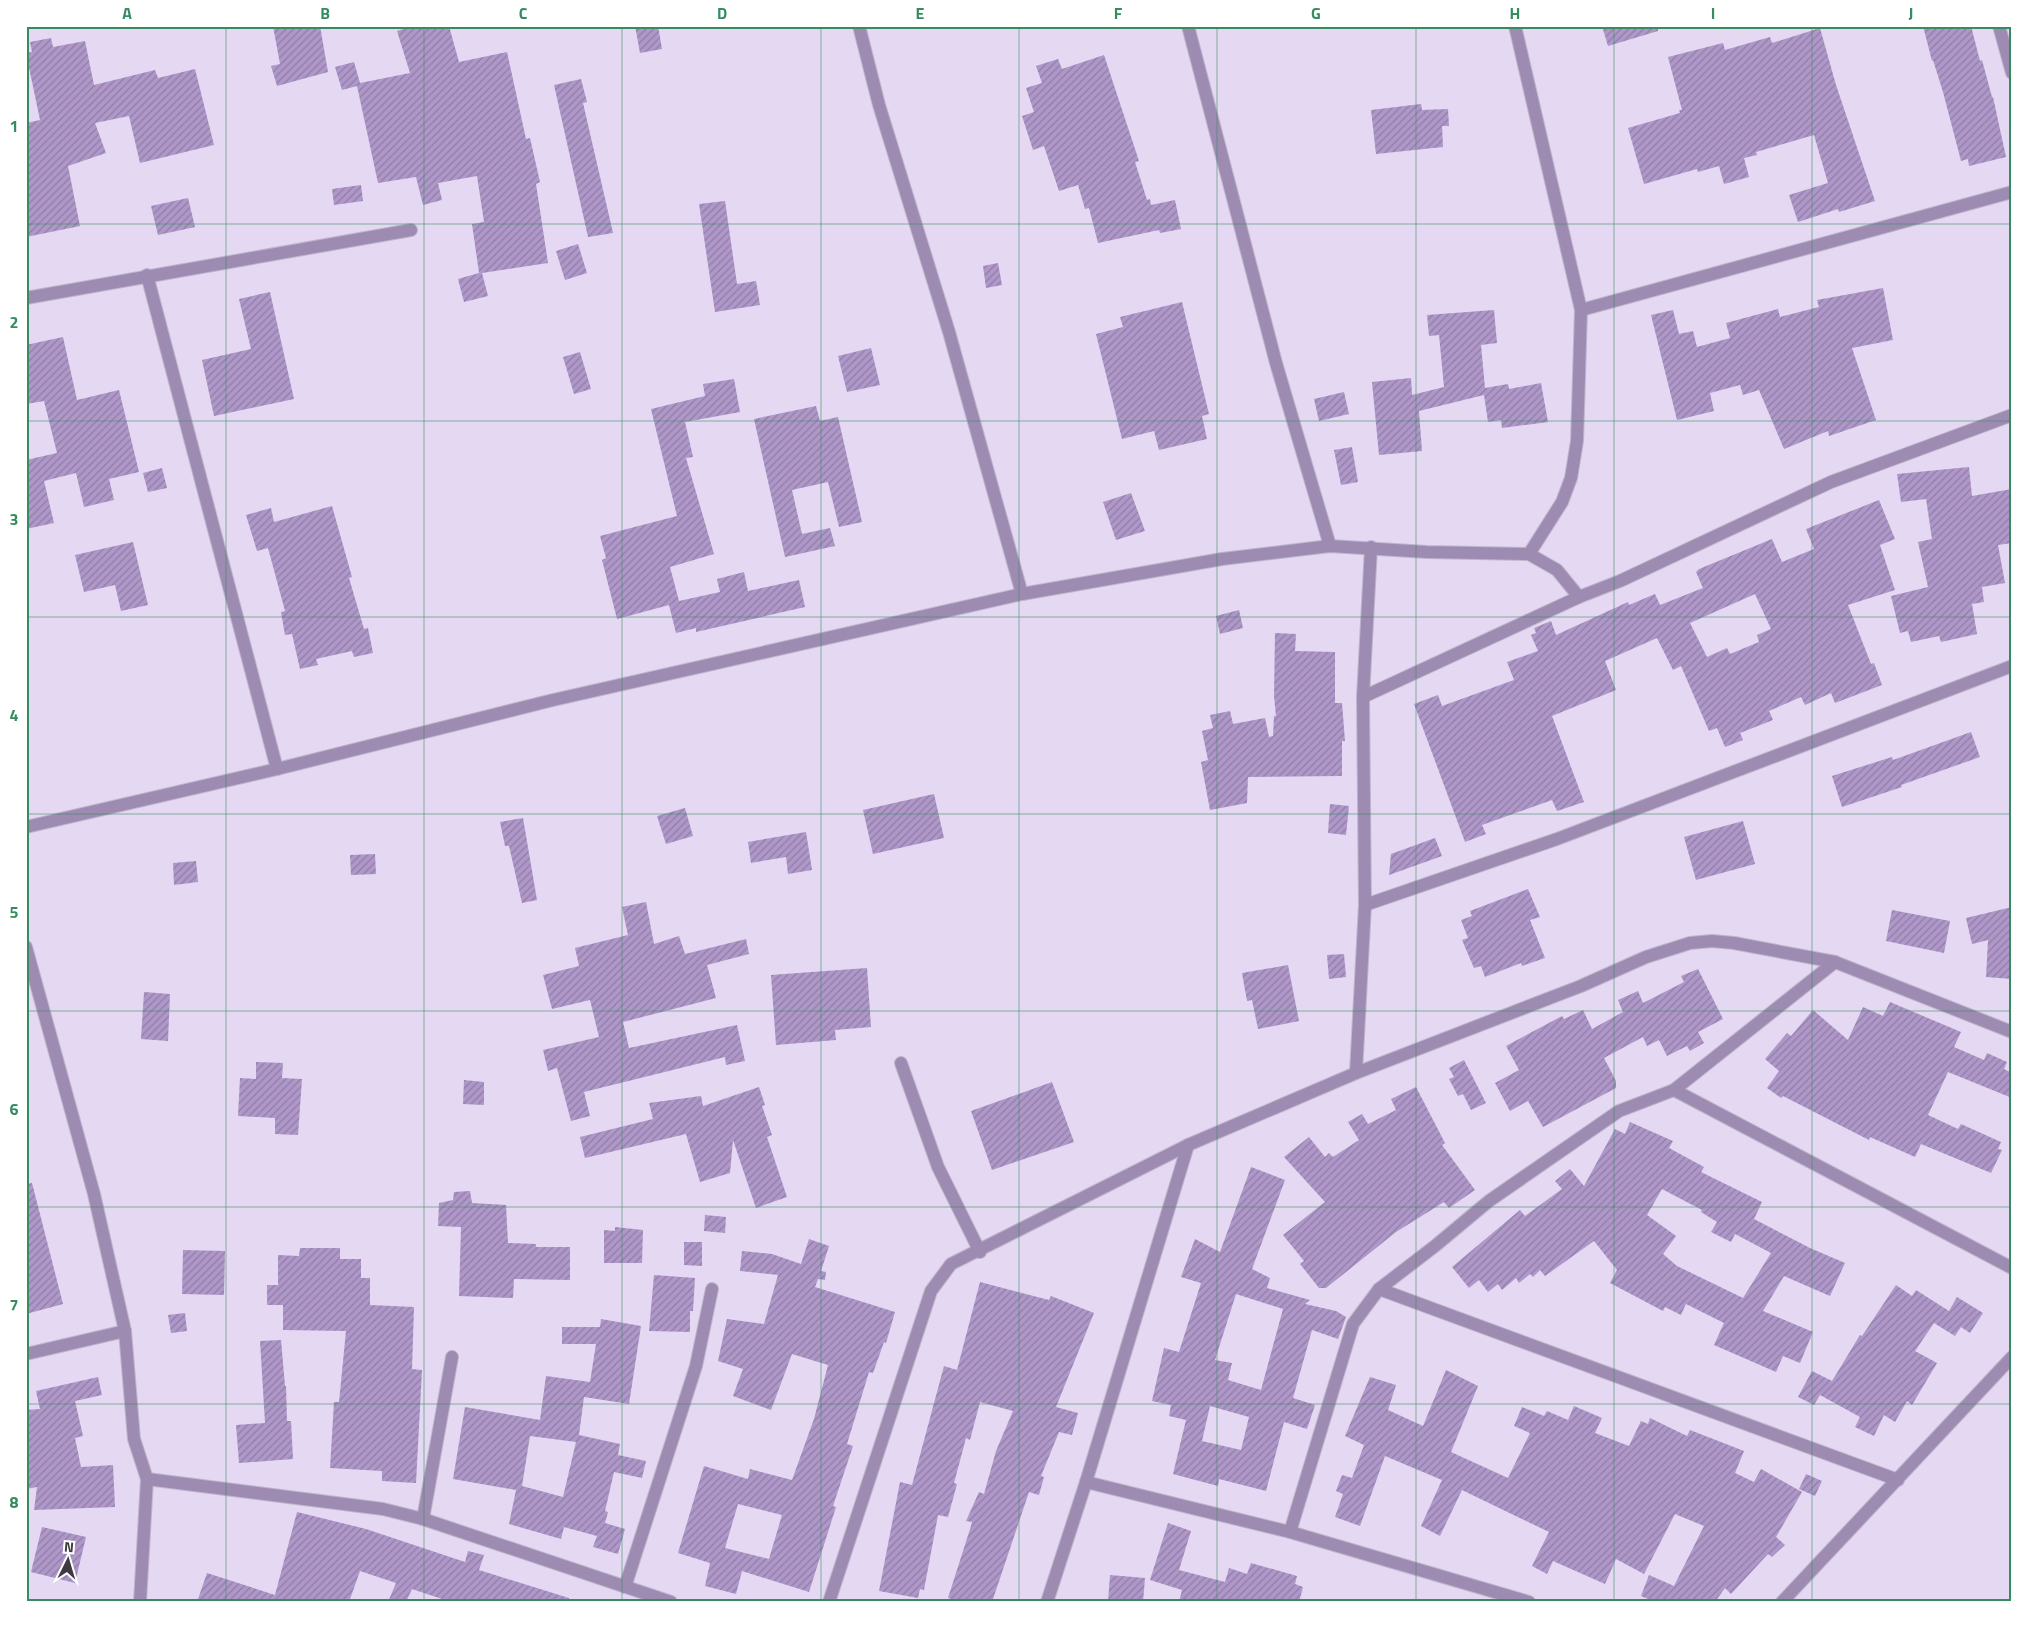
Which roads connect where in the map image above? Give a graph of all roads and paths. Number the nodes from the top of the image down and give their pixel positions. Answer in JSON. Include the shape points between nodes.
{"nodes":[{"id":1,"x":859,"y":26,"type":"edge"},
{"id":2,"x":1188,"y":26,"type":"edge"},
{"id":3,"x":1515,"y":26,"type":"edge"},
{"id":4,"x":1999,"y":26,"type":"edge"},
{"id":5,"x":2012,"y":73,"type":"edge"},
{"id":6,"x":2012,"y":192,"type":"edge"},
{"id":7,"x":411,"y":230,"type":"dead end"},
{"id":8,"x":147,"y":275,"type":"junction"},
{"id":9,"x":26,"y":298,"type":"edge"},
{"id":10,"x":1581,"y":310,"type":"junction"},
{"id":11,"x":2012,"y":415,"type":"edge"},
{"id":12,"x":1330,"y":546,"type":"junction"},
{"id":13,"x":1371,"y":547,"type":"junction"},
{"id":14,"x":1529,"y":554,"type":"junction"},
{"id":15,"x":1022,"y":594,"type":"junction"},
{"id":16,"x":1580,"y":596,"type":"junction"},
{"id":17,"x":2012,"y":666,"type":"edge"},
{"id":18,"x":1363,"y":697,"type":"junction"},
{"id":19,"x":277,"y":770,"type":"junction"},
{"id":20,"x":26,"y":828,"type":"edge"},
{"id":21,"x":1365,"y":905,"type":"junction"},
{"id":22,"x":26,"y":947,"type":"edge"},
{"id":23,"x":1835,"y":962,"type":"junction"},
{"id":24,"x":2012,"y":1032,"type":"edge"},
{"id":25,"x":901,"y":1063,"type":"dead end"},
{"id":26,"x":1356,"y":1073,"type":"junction"},
{"id":27,"x":1674,"y":1090,"type":"junction"},
{"id":28,"x":1188,"y":1146,"type":"junction"},
{"id":29,"x":980,"y":1252,"type":"junction"},
{"id":30,"x":2012,"y":1268,"type":"edge"},
{"id":31,"x":712,"y":1289,"type":"dead end"},
{"id":32,"x":1379,"y":1289,"type":"junction"},
{"id":33,"x":125,"y":1331,"type":"junction"},
{"id":34,"x":26,"y":1354,"type":"edge"},
{"id":35,"x":452,"y":1357,"type":"dead end"},
{"id":36,"x":2012,"y":1357,"type":"edge"},
{"id":37,"x":147,"y":1479,"type":"junction"},
{"id":38,"x":1898,"y":1480,"type":"junction"},
{"id":39,"x":1086,"y":1482,"type":"junction"},
{"id":40,"x":423,"y":1519,"type":"junction"},
{"id":41,"x":1290,"y":1532,"type":"junction"},
{"id":42,"x":625,"y":1587,"type":"junction"},
{"id":43,"x":140,"y":1602,"type":"edge"},
{"id":44,"x":671,"y":1602,"type":"edge"},
{"id":45,"x":829,"y":1602,"type":"edge"},
{"id":46,"x":1047,"y":1602,"type":"edge"},
{"id":47,"x":1529,"y":1602,"type":"edge"},
{"id":48,"x":1782,"y":1602,"type":"edge"}],
"edges":[{"from":1,"to":15,"type":"street"},
{"from":2,"to":12,"type":"street","via":[[1276,363]]},
{"from":3,"to":10,"type":"street"},
{"from":4,"to":5,"type":"street"},
{"from":6,"to":10,"type":"street"},
{"from":7,"to":8,"type":"street"},
{"from":8,"to":9,"type":"street"},
{"from":8,"to":19,"type":"street"},
{"from":10,"to":14,"type":"street","via":[[1577,441],[1570,478],[1562,502]]},
{"from":11,"to":16,"type":"street","via":[[1831,482],[1620,581]]},
{"from":12,"to":13,"type":"street"},
{"from":12,"to":15,"type":"street","via":[[1222,559]]},
{"from":13,"to":14,"type":"street","via":[[1427,552]]},
{"from":13,"to":18,"type":"street"},
{"from":14,"to":16,"type":"street","via":[[1557,570]]},
{"from":15,"to":19,"type":"street","via":[[553,700]]},
{"from":16,"to":18,"type":"street"},
{"from":17,"to":21,"type":"street","via":[[1557,839]]},
{"from":18,"to":21,"type":"street"},
{"from":19,"to":20,"type":"street"},
{"from":21,"to":26,"type":"street"},
{"from":22,"to":33,"type":"street","via":[[94,1194]]},
{"from":23,"to":24,"type":"street"},
{"from":23,"to":26,"type":"street","via":[[1734,943],[1690,943],[1646,957],[1581,986]]},
{"from":23,"to":27,"type":"street"},
{"from":25,"to":29,"type":"street","via":[[938,1167]]},
{"from":26,"to":28,"type":"street"},
{"from":27,"to":30,"type":"street"},
{"from":27,"to":32,"type":"street","via":[[1619,1111],[1488,1201]]},
{"from":28,"to":29,"type":"street"},
{"from":28,"to":39,"type":"street"},
{"from":29,"to":45,"type":"street","via":[[951,1264],[930,1291]]},
{"from":31,"to":42,"type":"street","via":[[696,1366]]},
{"from":32,"to":38,"type":"street"},
{"from":32,"to":41,"type":"street","via":[[1353,1324]]},
{"from":33,"to":34,"type":"street"},
{"from":33,"to":37,"type":"street","via":[[134,1439]]},
{"from":35,"to":40,"type":"street"},
{"from":36,"to":38,"type":"street"},
{"from":37,"to":40,"type":"street","via":[[383,1509]]},
{"from":37,"to":43,"type":"street"},
{"from":38,"to":48,"type":"street"},
{"from":39,"to":41,"type":"street"},
{"from":39,"to":46,"type":"street"},
{"from":40,"to":42,"type":"street"},
{"from":41,"to":47,"type":"street"},
{"from":42,"to":44,"type":"street"}]}
